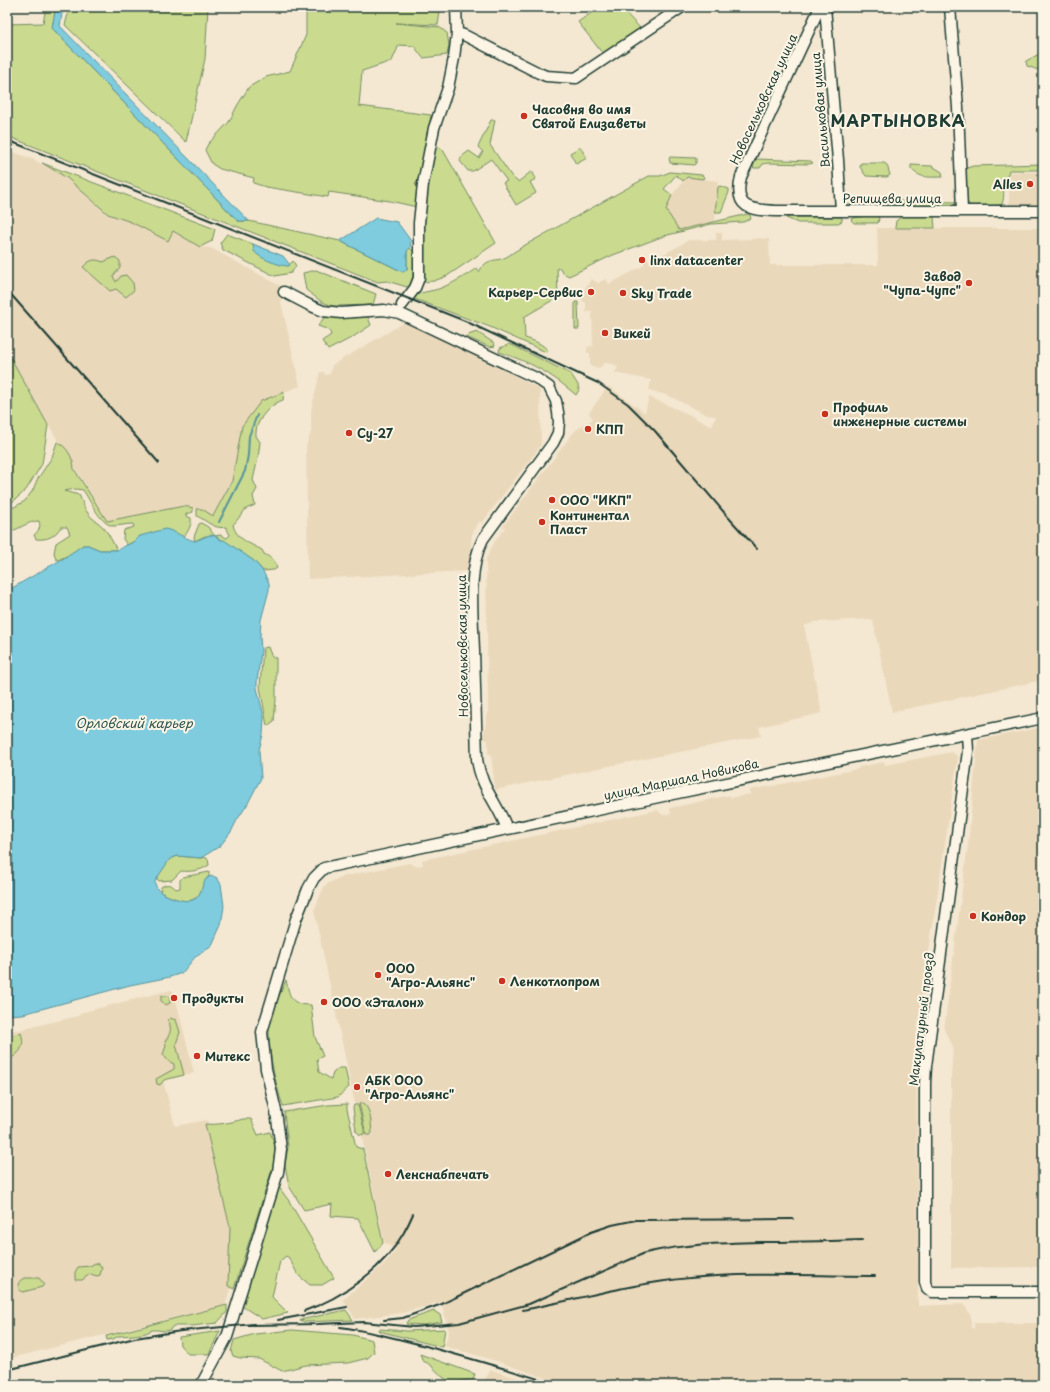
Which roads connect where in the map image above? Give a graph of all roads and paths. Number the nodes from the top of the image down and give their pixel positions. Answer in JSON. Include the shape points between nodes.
{"nodes":[{"id":1,"x":456,"y":7,"type":"edge"},
{"id":2,"x":682,"y":7,"type":"edge"},
{"id":3,"x":820,"y":7,"type":"edge"},
{"id":4,"x":825,"y":7,"type":"edge"},
{"id":5,"x":950,"y":7,"type":"edge"},
{"id":6,"x":457,"y":33,"type":"junction"},
{"id":7,"x":743,"y":203,"type":"joint"},
{"id":8,"x":962,"y":210,"type":"junction"},
{"id":9,"x":841,"y":211,"type":"junction"},
{"id":10,"x":1043,"y":211,"type":"edge"},
{"id":11,"x":284,"y":292,"type":"dead end"},
{"id":12,"x":402,"y":305,"type":"dead end"},
{"id":13,"x":1043,"y":718,"type":"edge"},
{"id":14,"x":967,"y":734,"type":"junction"},
{"id":15,"x":507,"y":829,"type":"junction"},
{"id":16,"x":1043,"y":1292,"type":"edge"},
{"id":17,"x":201,"y":1385,"type":"edge"}],
"edges":[{"from":1,"to":6,"type":"street"},
{"from":2,"to":6,"type":"street","via":[[576,78],[546,76]]},
{"from":3,"to":7,"type":"street","name":"Новосельковская улица","via":[[741,177],[738,189]]},
{"from":4,"to":9,"type":"street","name":"Васильковая улица"},
{"from":5,"to":8,"type":"street","via":[[958,107]]},
{"from":6,"to":12,"type":"street","via":[[448,88],[434,128],[423,184],[419,278]]},
{"from":7,"to":9,"type":"street","name":"Репищева улица","via":[[758,210]]},
{"from":8,"to":9,"type":"street","name":"Репищева улица"},
{"from":8,"to":10,"type":"street","name":"Репищева улица"},
{"from":11,"to":15,"type":"street","name":"Новосельковская улица","via":[[324,312],[384,310],[399,313],[536,378],[549,387],[553,394],[558,412],[558,433],[483,539],[474,565],[477,759],[484,786]]},
{"from":13,"to":14,"type":"street","name":"улица Маршала Новикова"},
{"from":14,"to":15,"type":"street","name":"улица Маршала Новикова"},
{"from":14,"to":16,"type":"street","name":"Макулатурный проезд","via":[[968,751],[926,1066],[925,1282],[932,1292]]},
{"from":15,"to":17,"type":"street","name":"улица Маршала Новикова","via":[[324,868],[314,878],[301,906],[262,1032],[281,1149],[278,1172],[227,1337]]}]}
